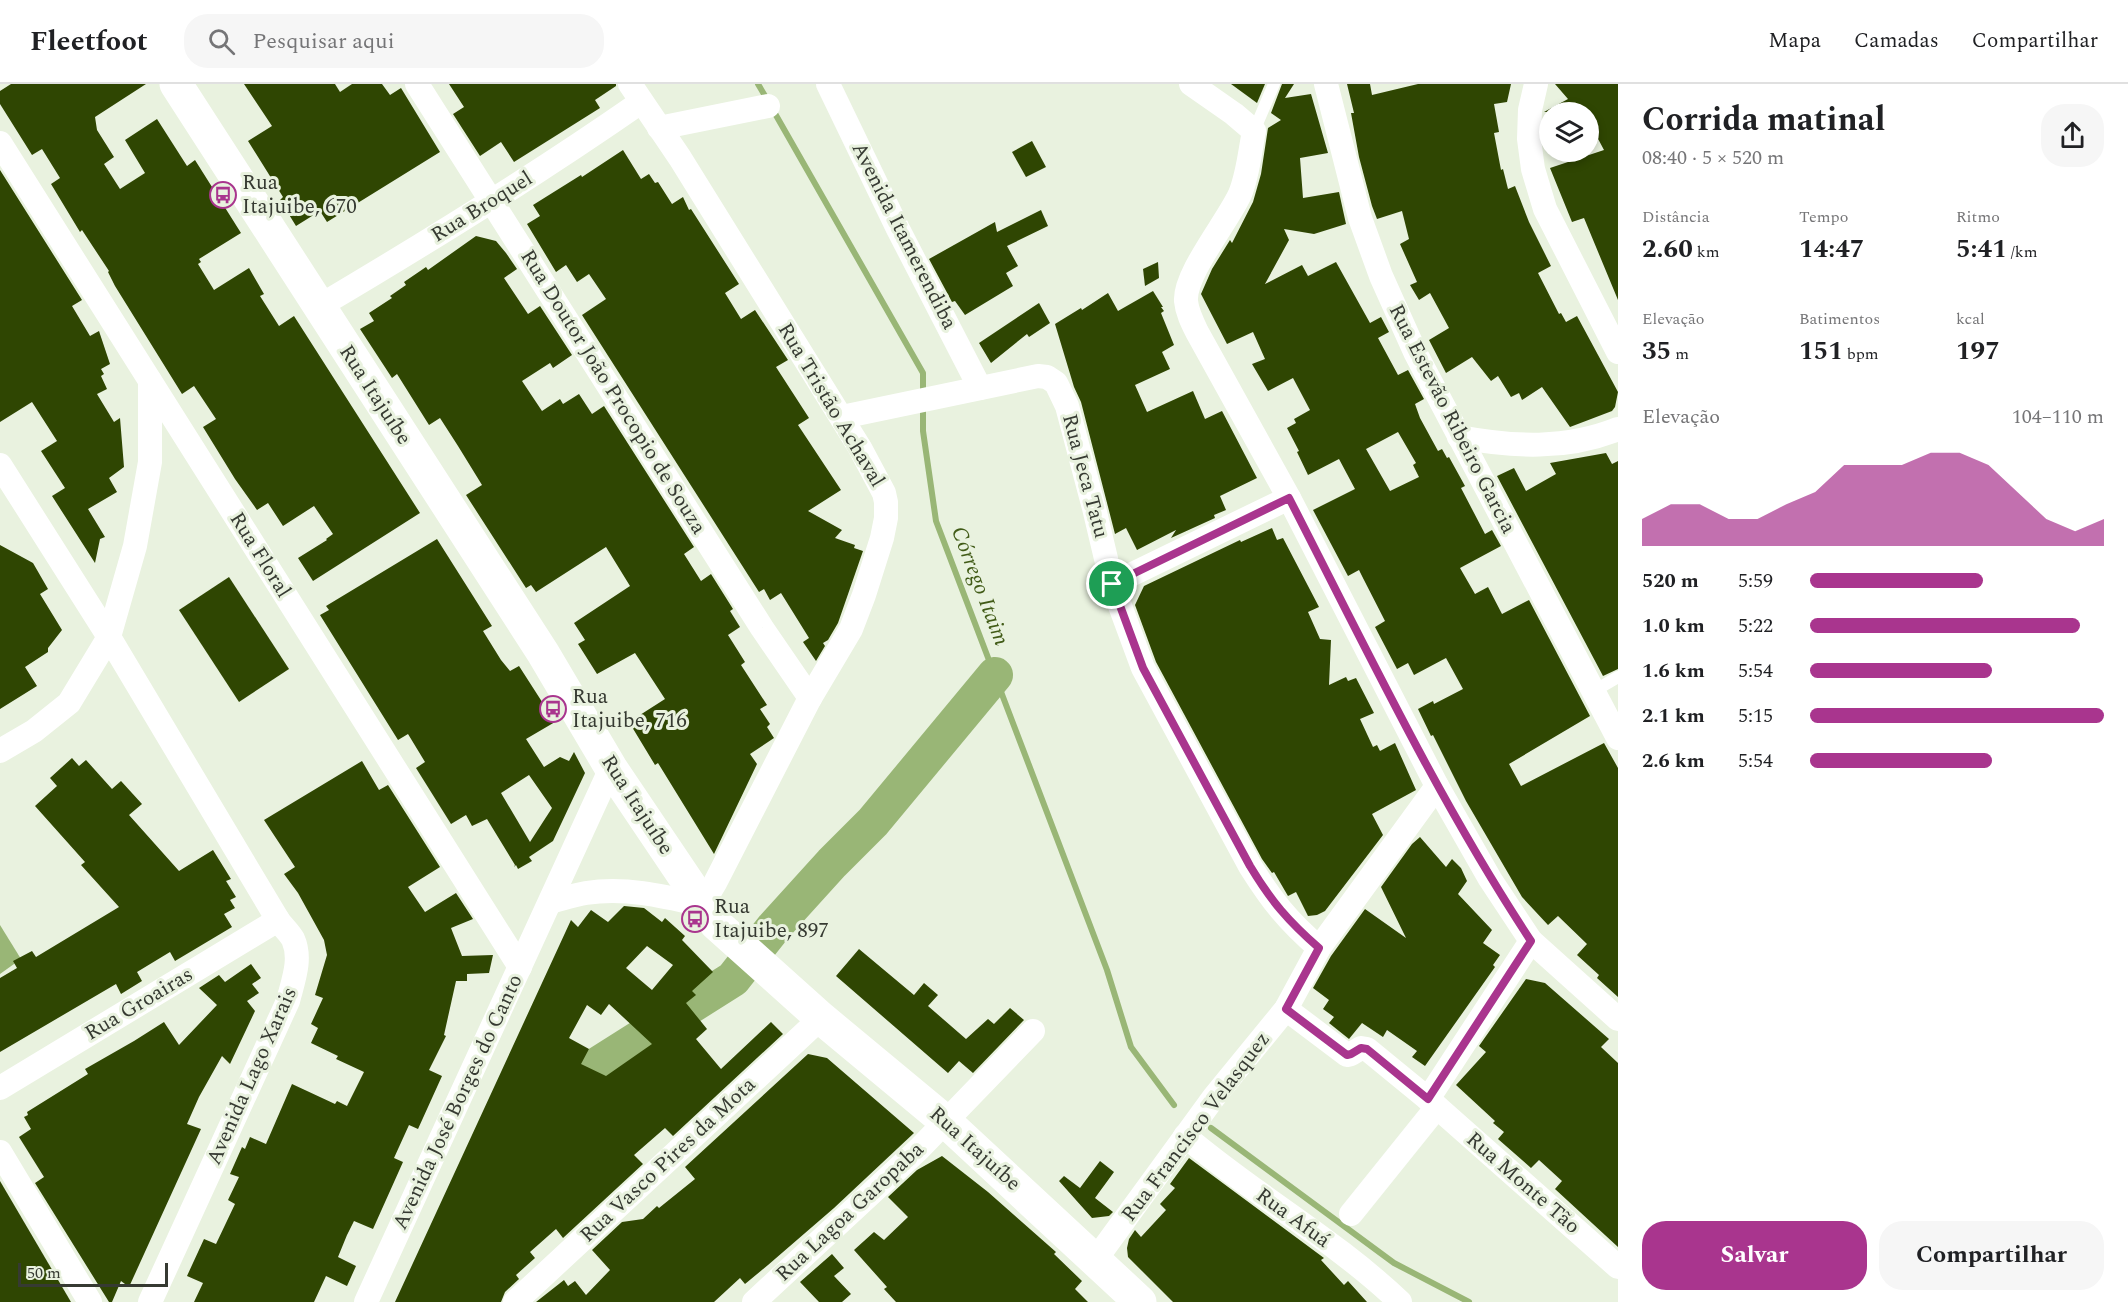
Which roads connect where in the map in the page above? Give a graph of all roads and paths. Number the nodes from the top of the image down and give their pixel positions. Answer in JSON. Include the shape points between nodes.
{"nodes":[{"id":1,"x":176,"y":84,"type":"edge"},
{"id":2,"x":417,"y":84,"type":"edge"},
{"id":3,"x":828,"y":84,"type":"edge"},
{"id":4,"x":1191,"y":84,"type":"edge"},
{"id":5,"x":1274,"y":84,"type":"edge"},
{"id":6,"x":1326,"y":84,"type":"edge"},
{"id":7,"x":1536,"y":84,"type":"edge"},
{"id":8,"x":636,"y":93,"type":"edge"},
{"id":9,"x":768,"y":106,"type":"dead end"},
{"id":10,"x":659,"y":128,"type":"junction"},
{"id":11,"x":1254,"y":131,"type":"junction"},
{"id":12,"x":0,"y":143,"type":"edge"},
{"id":13,"x":492,"y":201,"type":"junction"},
{"id":14,"x":318,"y":307,"type":"junction"},
{"id":15,"x":1618,"y":352,"type":"edge"},
{"id":16,"x":150,"y":381,"type":"junction"},
{"id":17,"x":980,"y":388,"type":"junction"},
{"id":18,"x":842,"y":417,"type":"junction"},
{"id":19,"x":1618,"y":429,"type":"edge"},
{"id":20,"x":1459,"y":437,"type":"junction"},
{"id":21,"x":0,"y":465,"type":"edge"},
{"id":22,"x":1289,"y":498,"type":"junction"},
{"id":23,"x":1112,"y":584,"type":"junction"},
{"id":24,"x":109,"y":637,"type":"junction"},
{"id":25,"x":1618,"y":677,"type":"edge"},
{"id":26,"x":1594,"y":691,"type":"junction"},
{"id":27,"x":810,"y":698,"type":"junction"},
{"id":28,"x":1618,"y":738,"type":"edge"},
{"id":29,"x":0,"y":751,"type":"edge"},
{"id":30,"x":611,"y":768,"type":"junction"},
{"id":31,"x":1437,"y":786,"type":"junction"},
{"id":32,"x":550,"y":902,"type":"junction"},
{"id":33,"x":702,"y":905,"type":"junction"},
{"id":34,"x":278,"y":920,"type":"junction"},
{"id":35,"x":1531,"y":941,"type":"junction"},
{"id":36,"x":1319,"y":948,"type":"junction"},
{"id":37,"x":520,"y":967,"type":"junction"},
{"id":38,"x":1286,"y":1009,"type":"junction"},
{"id":39,"x":821,"y":1018,"type":"junction"},
{"id":40,"x":1618,"y":1018,"type":"edge"},
{"id":41,"x":1033,"y":1031,"type":"dead end"},
{"id":42,"x":0,"y":1088,"type":"edge"},
{"id":43,"x":1432,"y":1103,"type":"junction"},
{"id":44,"x":945,"y":1121,"type":"junction"},
{"id":45,"x":1187,"y":1134,"type":"junction"},
{"id":46,"x":0,"y":1152,"type":"edge"},
{"id":47,"x":1352,"y":1214,"type":"dead end"},
{"id":48,"x":1096,"y":1259,"type":"junction"},
{"id":49,"x":1618,"y":1267,"type":"edge"},
{"id":50,"x":90,"y":1302,"type":"edge"},
{"id":51,"x":150,"y":1302,"type":"edge"},
{"id":52,"x":366,"y":1302,"type":"edge"},
{"id":53,"x":515,"y":1302,"type":"edge"},
{"id":54,"x":754,"y":1302,"type":"edge"},
{"id":55,"x":1140,"y":1302,"type":"edge"},
{"id":56,"x":1400,"y":1302,"type":"edge"}],
"edges":[{"from":1,"to":14,"type":"main road","name":"Rua Itajuíbe"},
{"from":2,"to":13,"type":"street","name":"Rua Doutor João Procopio de Souza"},
{"from":3,"to":17,"type":"street","name":"Avenida Itamerendiba"},
{"from":4,"to":11,"type":"street"},
{"from":5,"to":11,"type":"lane"},
{"from":6,"to":20,"type":"street","name":"Rua Estevão Ribeiro Garcia","via":[[1360,218],[1381,276]]},
{"from":7,"to":15,"type":"street","via":[[1528,139],[1533,170],[1545,209]]},
{"from":8,"to":10,"type":"street","name":"Rua Tristão Achaval"},
{"from":8,"to":13,"type":"street","name":"Rua Broquel","via":[[562,157]]},
{"from":9,"to":10,"type":"street"},
{"from":10,"to":18,"type":"street","name":"Rua Tristão Achaval"},
{"from":11,"to":22,"type":"street","via":[[1240,193],[1189,282],[1186,300],[1197,332]]},
{"from":12,"to":16,"type":"street","name":"Rua Floral"},
{"from":13,"to":14,"type":"street","name":"Rua Broquel"},
{"from":13,"to":27,"type":"street","name":"Rua Doutor João Procopio de Souza"},
{"from":14,"to":30,"type":"main road","name":"Rua Itajuíbe","via":[[543,653]]},
{"from":16,"to":24,"type":"street","via":[[150,462],[135,546]]},
{"from":16,"to":37,"type":"street","name":"Rua Floral"},
{"from":17,"to":18,"type":"street","name":"Rua Jeca Tatu"},
{"from":17,"to":23,"type":"street","name":"Rua Jeca Tatu","via":[[1043,376],[1056,383],[1091,496]]},
{"from":18,"to":27,"type":"street","name":"Rua Tristão Achaval","via":[[884,493],[886,518],[851,629]]},
{"from":19,"to":20,"type":"street","via":[[1538,446],[1499,445]]},
{"from":20,"to":26,"type":"street","name":"Rua Estevão Ribeiro Garcia"},
{"from":21,"to":24,"type":"street","name":"Avenida Lago Xarais"},
{"from":22,"to":23,"type":"street"},
{"from":22,"to":31,"type":"street"},
{"from":23,"to":36,"type":"street","name":"Rua Jeca Tatu","via":[[1143,668],[1250,866],[1268,896]]},
{"from":24,"to":29,"type":"street","via":[[69,703]]},
{"from":24,"to":34,"type":"street","name":"Avenida Lago Xarais"},
{"from":25,"to":26,"type":"lane"},
{"from":26,"to":28,"type":"street","name":"Rua Estevão Ribeiro Garcia"},
{"from":27,"to":33,"type":"street","name":"Rua Tristão Achaval"},
{"from":30,"to":32,"type":"street","name":"Avenida José Borges do Canto"},
{"from":30,"to":33,"type":"main road","name":"Rua Itajuíbe"},
{"from":31,"to":35,"type":"street"},
{"from":31,"to":36,"type":"street","name":"Rua Francisco Velasquez"},
{"from":32,"to":33,"type":"street","via":[[617,890],[654,893]]},
{"from":32,"to":37,"type":"street","name":"Avenida José Borges do Canto"},
{"from":33,"to":39,"type":"main road","name":"Rua Itajuíbe","via":[[729,937]]},
{"from":34,"to":42,"type":"street","name":"Rua Groairas"},
{"from":34,"to":51,"type":"street","name":"Avenida Lago Xarais","via":[[296,949],[296,970],[288,1001]]},
{"from":35,"to":40,"type":"street"},
{"from":35,"to":43,"type":"street"},
{"from":36,"to":38,"type":"street","name":"Rua Francisco Velasquez"},
{"from":37,"to":52,"type":"street","name":"Avenida José Borges do Canto"},
{"from":38,"to":43,"type":"street","name":"Rua Monte Tão","via":[[1347,1055],[1367,1049]]},
{"from":38,"to":45,"type":"street","name":"Rua Francisco Velasquez"},
{"from":39,"to":44,"type":"main road","name":"Rua Itajuíbe"},
{"from":39,"to":53,"type":"street","name":"Rua Vasco Pires da Mota"},
{"from":41,"to":44,"type":"street","name":"Rua Lagoa Garopaba"},
{"from":43,"to":47,"type":"street"},
{"from":43,"to":49,"type":"street","name":"Rua Monte Tão"},
{"from":44,"to":48,"type":"main road","name":"Rua Itajuíbe"},
{"from":44,"to":54,"type":"street","name":"Rua Lagoa Garopaba"},
{"from":45,"to":48,"type":"street","name":"Rua Francisco Velasquez"},
{"from":45,"to":56,"type":"street","name":"Rua Afuá","via":[[1238,1178],[1365,1270]]},
{"from":46,"to":50,"type":"street"},
{"from":48,"to":55,"type":"main road","name":"Rua Itajuíbe"}]}
